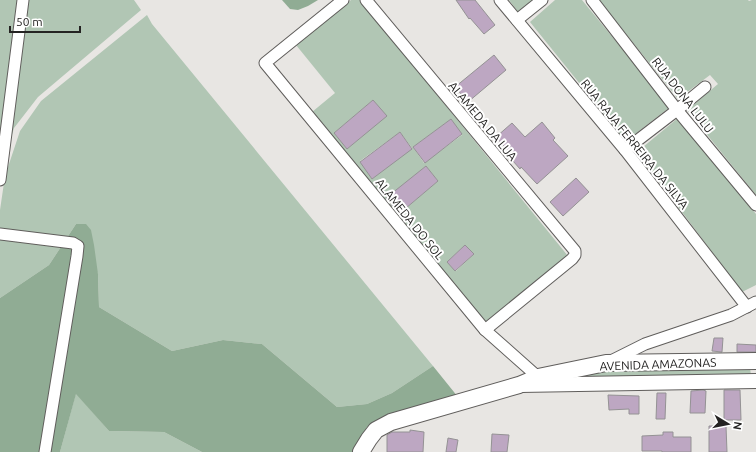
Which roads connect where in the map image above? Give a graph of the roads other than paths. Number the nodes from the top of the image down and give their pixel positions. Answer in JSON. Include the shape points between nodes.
{"nodes":[{"id":1,"x":23,"y":0,"type":"edge"},
{"id":2,"x":343,"y":0,"type":"edge"},
{"id":3,"x":366,"y":0,"type":"edge"},
{"id":4,"x":500,"y":0,"type":"edge"},
{"id":5,"x":542,"y":0,"type":"edge"},
{"id":6,"x":592,"y":0,"type":"edge"},
{"id":7,"x":517,"y":20,"type":"junction"},
{"id":8,"x":705,"y":87,"type":"dead end"},
{"id":9,"x":677,"y":110,"type":"junction"},
{"id":10,"x":625,"y":150,"type":"junction"},
{"id":11,"x":0,"y":180,"type":"edge"},
{"id":12,"x":756,"y":205,"type":"edge"},
{"id":13,"x":0,"y":234,"type":"edge"},
{"id":14,"x":751,"y":305,"type":"edge"},
{"id":15,"x":485,"y":330,"type":"junction"},
{"id":16,"x":756,"y":361,"type":"edge"},
{"id":17,"x":606,"y":364,"type":"junction"},
{"id":18,"x":539,"y":381,"type":"junction"},
{"id":19,"x":756,"y":381,"type":"edge"},
{"id":20,"x":45,"y":452,"type":"edge"},
{"id":21,"x":361,"y":452,"type":"edge"}],
"edges":[{"from":1,"to":11,"type":"street"},
{"from":2,"to":15,"type":"street","name":"ALAMEDA DO SOL","via":[[265,63]]},
{"from":3,"to":15,"type":"street","name":"ALAMEDA DA LUA","via":[[575,251],[572,260]]},
{"from":4,"to":7,"type":"street","name":"RUA RAJA FERREIRA DA SILVA"},
{"from":5,"to":7,"type":"street"},
{"from":6,"to":9,"type":"street","name":"RUA DONA LULU"},
{"from":7,"to":10,"type":"street","name":"RUA RAJA FERREIRA DA SILVA"},
{"from":8,"to":9,"type":"street"},
{"from":9,"to":10,"type":"street"},
{"from":9,"to":12,"type":"street","name":"RUA DONA LULU"},
{"from":10,"to":14,"type":"street","name":"RUA RAJA FERREIRA DA SILVA"},
{"from":13,"to":20,"type":"street","via":[[73,242],[78,246]]},
{"from":14,"to":17,"type":"street","via":[[731,315],[645,344]]},
{"from":15,"to":18,"type":"street","name":"ALAMEDA DO SOL"},
{"from":16,"to":17,"type":"main road","name":"AVENIDA AMAZONAS"},
{"from":17,"to":18,"type":"main road","name":"AVENIDA AMAZONAS"},
{"from":18,"to":19,"type":"street","name":"AVENIDA AMAZONAS"},
{"from":18,"to":21,"type":"main road","via":[[391,422],[376,430]]}]}
